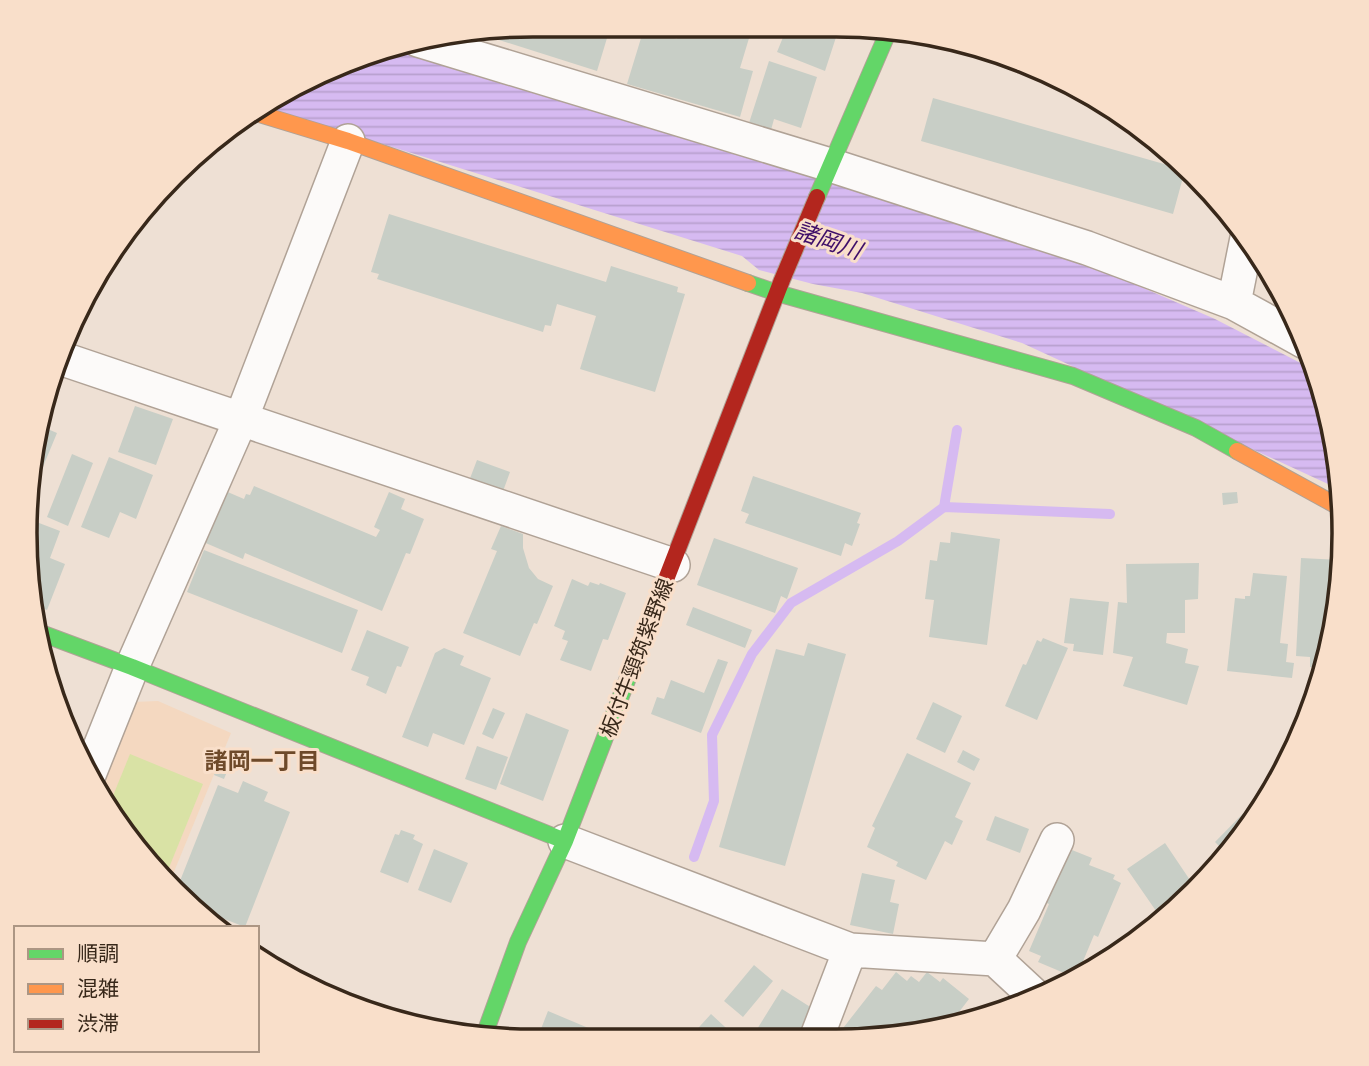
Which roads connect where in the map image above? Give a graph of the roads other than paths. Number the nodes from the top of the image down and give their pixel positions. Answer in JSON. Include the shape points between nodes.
{"nodes":[{"id":1,"x":885,"y":40,"type":"edge"},
{"id":2,"x":437,"y":46,"type":"edge"},
{"id":3,"x":264,"y":115,"type":"edge"},
{"id":4,"x":348,"y":141,"type":"junction"},
{"id":5,"x":828,"y":170,"type":"junction"},
{"id":6,"x":1244,"y":251,"type":"edge"},
{"id":7,"x":780,"y":286,"type":"junction"},
{"id":8,"x":1234,"y":303,"type":"junction"},
{"id":9,"x":1290,"y":334,"type":"edge"},
{"id":10,"x":68,"y":361,"type":"edge"},
{"id":11,"x":241,"y":419,"type":"junction"},
{"id":12,"x":1331,"y":502,"type":"edge"},
{"id":13,"x":673,"y":565,"type":"junction"},
{"id":14,"x":47,"y":636,"type":"edge"},
{"id":15,"x":132,"y":667,"type":"junction"},
{"id":16,"x":93,"y":763,"type":"edge"},
{"id":17,"x":1057,"y":840,"type":"dead end"},
{"id":18,"x":565,"y":841,"type":"junction"},
{"id":19,"x":850,"y":950,"type":"junction"},
{"id":20,"x":995,"y":960,"type":"junction"},
{"id":21,"x":1028,"y":990,"type":"edge"},
{"id":22,"x":487,"y":1027,"type":"edge"},
{"id":23,"x":820,"y":1029,"type":"edge"}],
"edges":[{"from":1,"to":5,"type":"street","name":"板付牛頸筑紫野線"},
{"from":2,"to":5,"type":"street"},
{"from":3,"to":4,"type":"street"},
{"from":4,"to":7,"type":"street"},
{"from":4,"to":11,"type":"street"},
{"from":5,"to":7,"type":"street","name":"板付牛頸筑紫野線"},
{"from":5,"to":8,"type":"street","via":[[1087,248]]},
{"from":6,"to":8,"type":"street"},
{"from":7,"to":12,"type":"street","via":[[1073,376],[1196,428]]},
{"from":7,"to":13,"type":"street","name":"板付牛頸筑紫野線"},
{"from":8,"to":9,"type":"street"},
{"from":10,"to":11,"type":"street"},
{"from":11,"to":13,"type":"street"},
{"from":11,"to":15,"type":"street"},
{"from":13,"to":18,"type":"street","name":"板付牛頸筑紫野線"},
{"from":14,"to":15,"type":"street"},
{"from":15,"to":16,"type":"street"},
{"from":15,"to":18,"type":"street"},
{"from":17,"to":20,"type":"street"},
{"from":18,"to":19,"type":"street"},
{"from":18,"to":22,"type":"street","name":"板付牛頸筑紫野線","via":[[518,942]]},
{"from":19,"to":20,"type":"street"},
{"from":19,"to":23,"type":"street"},
{"from":20,"to":21,"type":"street"}]}
